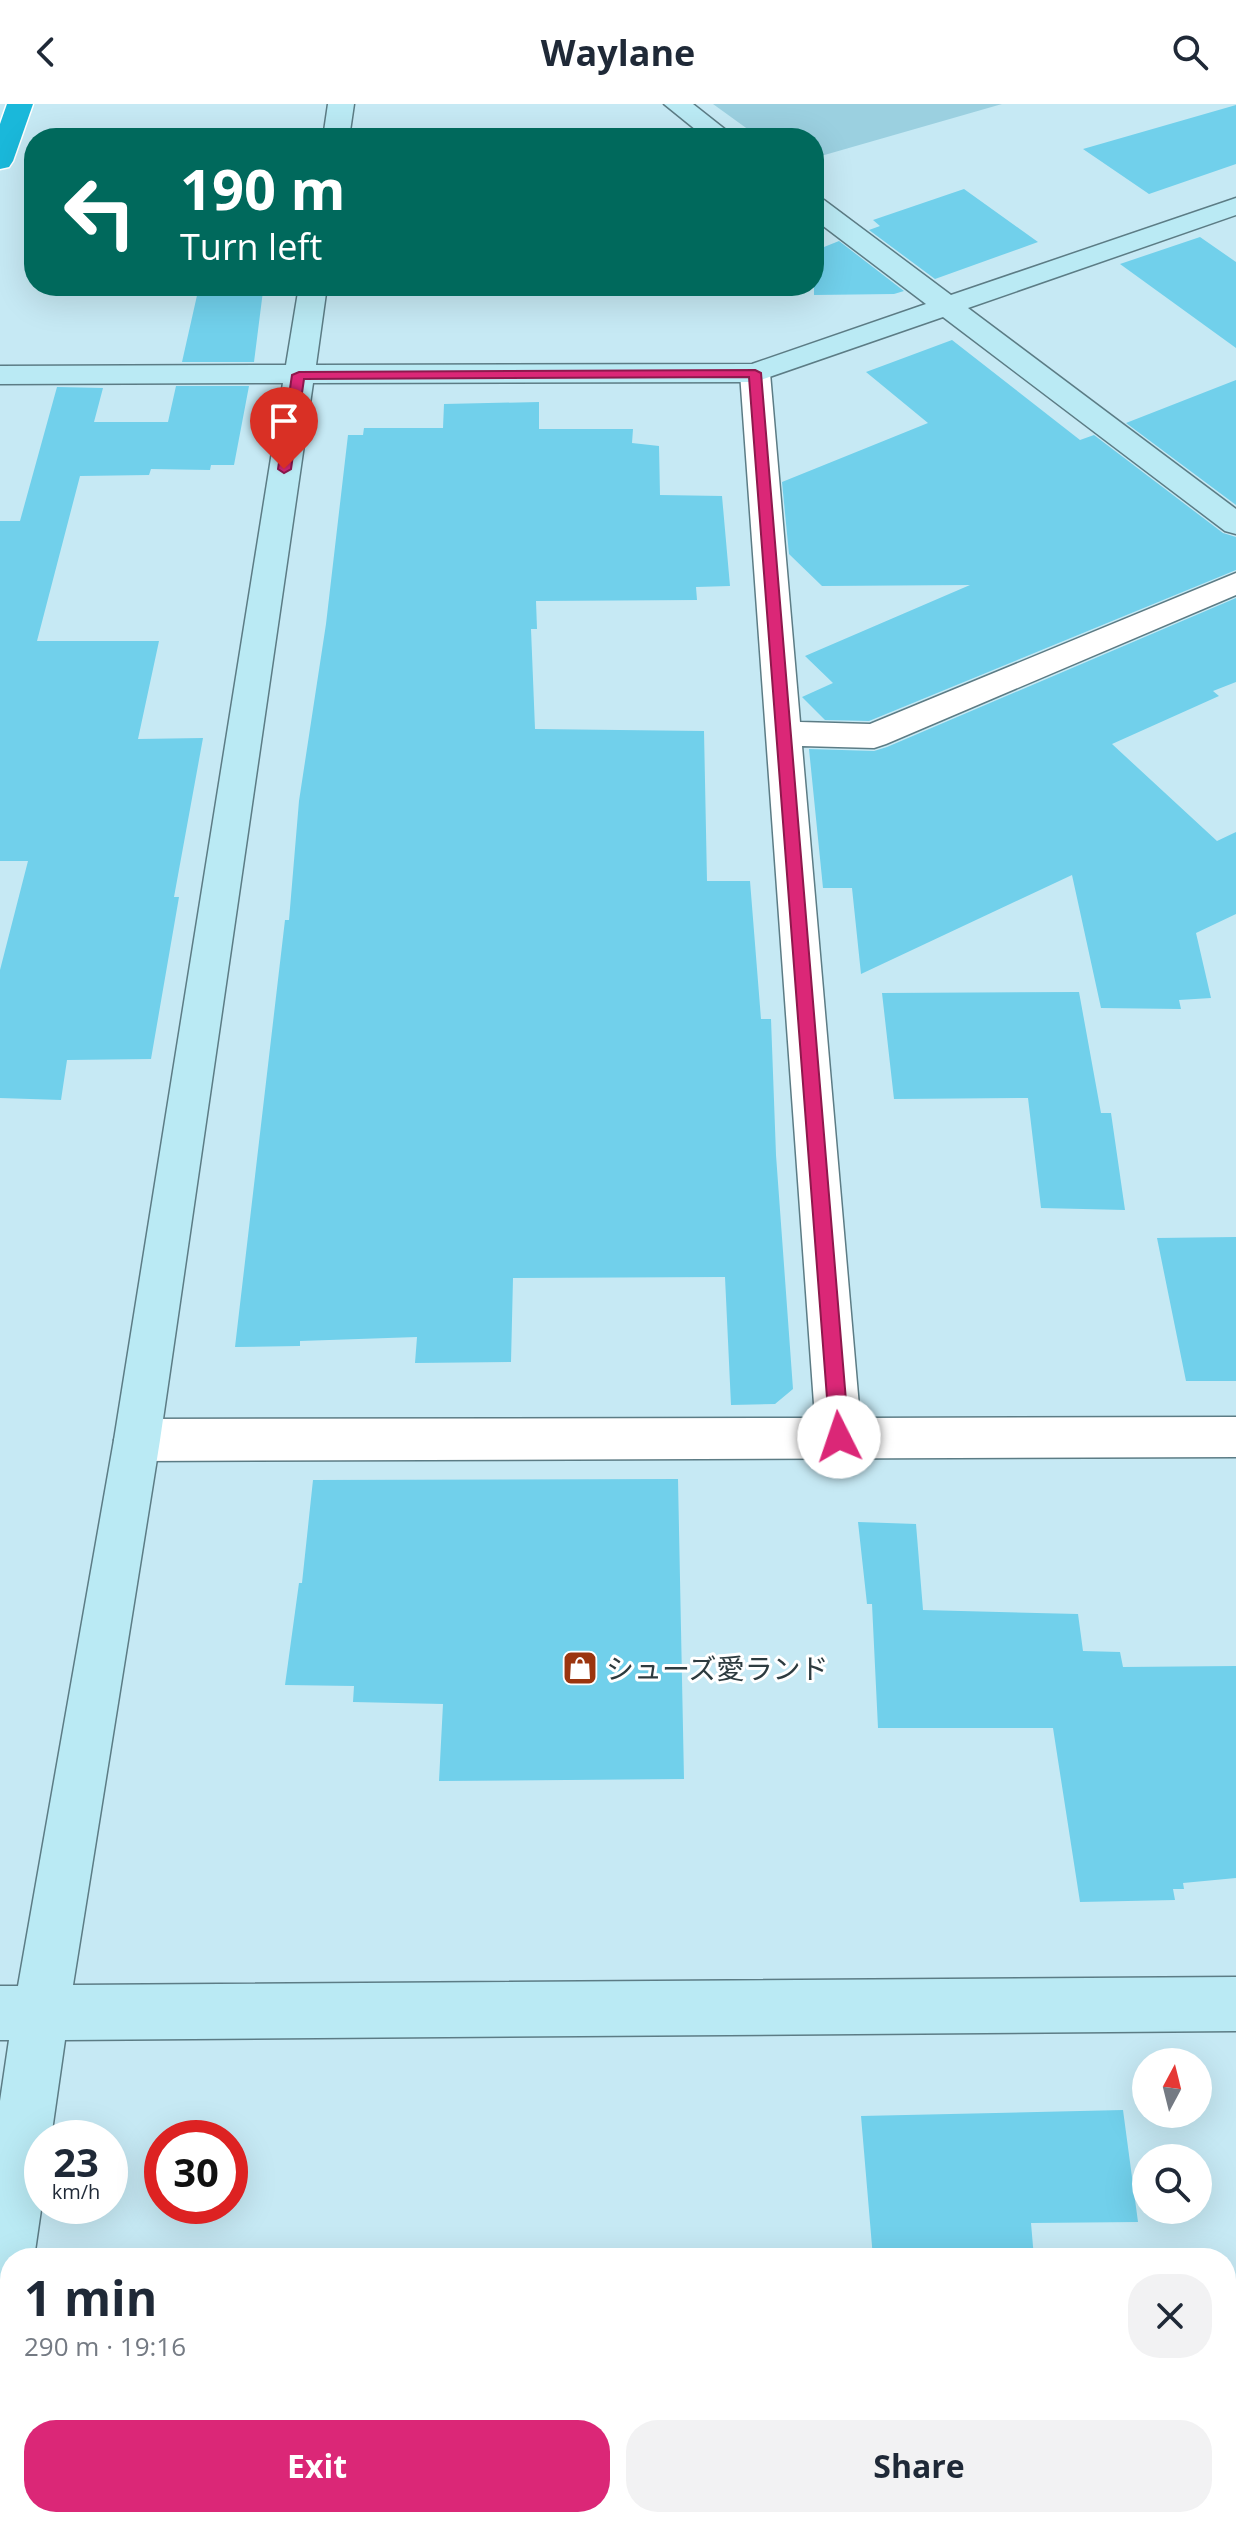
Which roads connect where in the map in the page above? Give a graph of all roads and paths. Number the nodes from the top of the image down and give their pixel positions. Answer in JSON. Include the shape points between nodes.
{"nodes":[{"id":1,"x":20,"y":104,"type":"edge"},
{"id":2,"x":341,"y":104,"type":"edge"},
{"id":3,"x":677,"y":104,"type":"edge"},
{"id":4,"x":337,"y":128,"type":"edge"},
{"id":5,"x":709,"y":128,"type":"edge"},
{"id":6,"x":0,"y":161,"type":"edge"},
{"id":7,"x":1236,"y":206,"type":"edge"},
{"id":8,"x":824,"y":214,"type":"edge"},
{"id":9,"x":311,"y":296,"type":"edge"},
{"id":10,"x":949,"y":308,"type":"junction"},
{"id":11,"x":755,"y":373,"type":"junction"},
{"id":12,"x":0,"y":375,"type":"edge"},
{"id":13,"x":299,"y":375,"type":"junction"},
{"id":14,"x":1236,"y":524,"type":"edge"},
{"id":15,"x":1236,"y":583,"type":"edge"},
{"id":16,"x":784,"y":733,"type":"junction"},
{"id":17,"x":839,"y":1437,"type":"junction"},
{"id":18,"x":1236,"y":1437,"type":"edge"},
{"id":19,"x":137,"y":1440,"type":"junction"},
{"id":20,"x":1236,"y":2004,"type":"edge"},
{"id":21,"x":21,"y":2012,"type":"edge"},
{"id":22,"x":3,"y":2248,"type":"edge"}],
"edges":[{"from":1,"to":6,"type":"highway"},
{"from":2,"to":4,"type":"street"},
{"from":3,"to":5,"type":"street"},
{"from":7,"to":10,"type":"street"},
{"from":8,"to":10,"type":"street"},
{"from":9,"to":13,"type":"street"},
{"from":10,"to":11,"type":"street"},
{"from":10,"to":14,"type":"street"},
{"from":11,"to":13,"type":"street"},
{"from":11,"to":16,"type":"street"},
{"from":12,"to":13,"type":"street"},
{"from":13,"to":19,"type":"street"},
{"from":15,"to":16,"type":"street","via":[[874,736]]},
{"from":16,"to":17,"type":"street"},
{"from":17,"to":18,"type":"street"},
{"from":17,"to":19,"type":"street"},
{"from":19,"to":21,"type":"street"},
{"from":20,"to":21,"type":"street"},
{"from":21,"to":22,"type":"street"}]}
